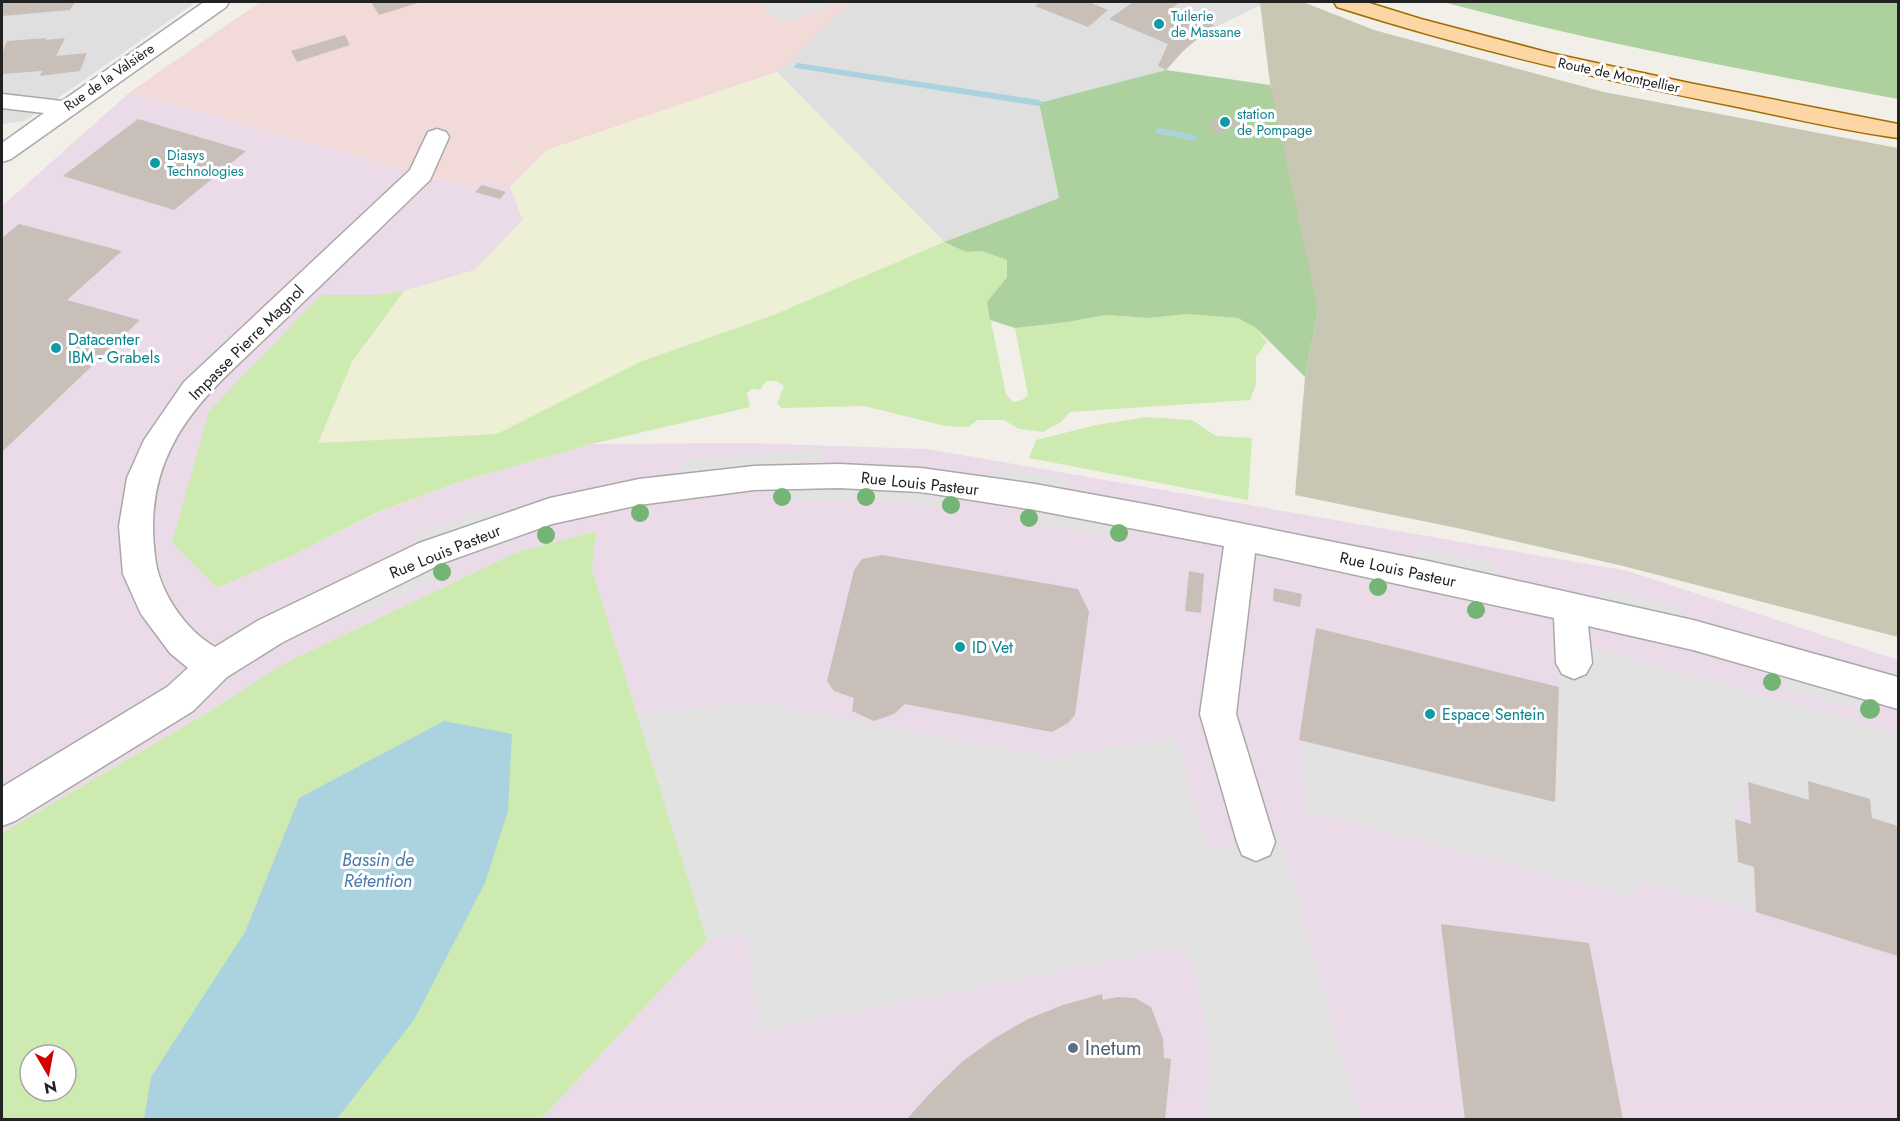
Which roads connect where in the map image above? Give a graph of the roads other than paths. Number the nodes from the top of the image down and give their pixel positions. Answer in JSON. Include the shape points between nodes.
{"nodes":[{"id":1,"x":218,"y":2,"type":"edge"},
{"id":2,"x":1345,"y":2,"type":"edge"},
{"id":3,"x":2,"y":101,"type":"edge"},
{"id":4,"x":64,"y":108,"type":"junction"},
{"id":5,"x":1899,"y":131,"type":"edge"},
{"id":6,"x":437,"y":137,"type":"dead end"},
{"id":7,"x":2,"y":154,"type":"edge"},
{"id":8,"x":1241,"y":538,"type":"junction"},
{"id":9,"x":1570,"y":609,"type":"junction"},
{"id":10,"x":1574,"y":663,"type":"dead end"},
{"id":11,"x":215,"y":666,"type":"junction"},
{"id":12,"x":1899,"y":693,"type":"edge"},
{"id":13,"x":2,"y":808,"type":"edge"},
{"id":14,"x":1256,"y":842,"type":"dead end"}],
"edges":[{"from":1,"to":4,"type":"street","name":"Rue de la Valsière"},
{"from":2,"to":5,"type":"main road","name":"Route de Montpellier","via":[[1558,63]]},
{"from":3,"to":4,"type":"street"},
{"from":4,"to":7,"type":"street","name":"Rue de la Valsière"},
{"from":6,"to":11,"type":"street","name":"Impasse Pierre Magnol","via":[[421,174],[194,390],[159,440],[142,478],[135,526],[140,574],[153,604],[182,642]]},
{"from":8,"to":9,"type":"street","name":"Rue Louis Pasteur","via":[[1428,575]]},
{"from":8,"to":11,"type":"street","name":"Rue Louis Pasteur","via":[[1035,497],[921,480],[839,476],[754,478],[639,492],[550,511],[431,553],[309,610]]},
{"from":8,"to":14,"type":"street","via":[[1218,714]]},
{"from":9,"to":10,"type":"street"},
{"from":9,"to":12,"type":"street","name":"Rue Louis Pasteur","via":[[1692,635]]},
{"from":11,"to":13,"type":"street","name":"Rue Louis Pasteur","via":[[180,699]]}]}
